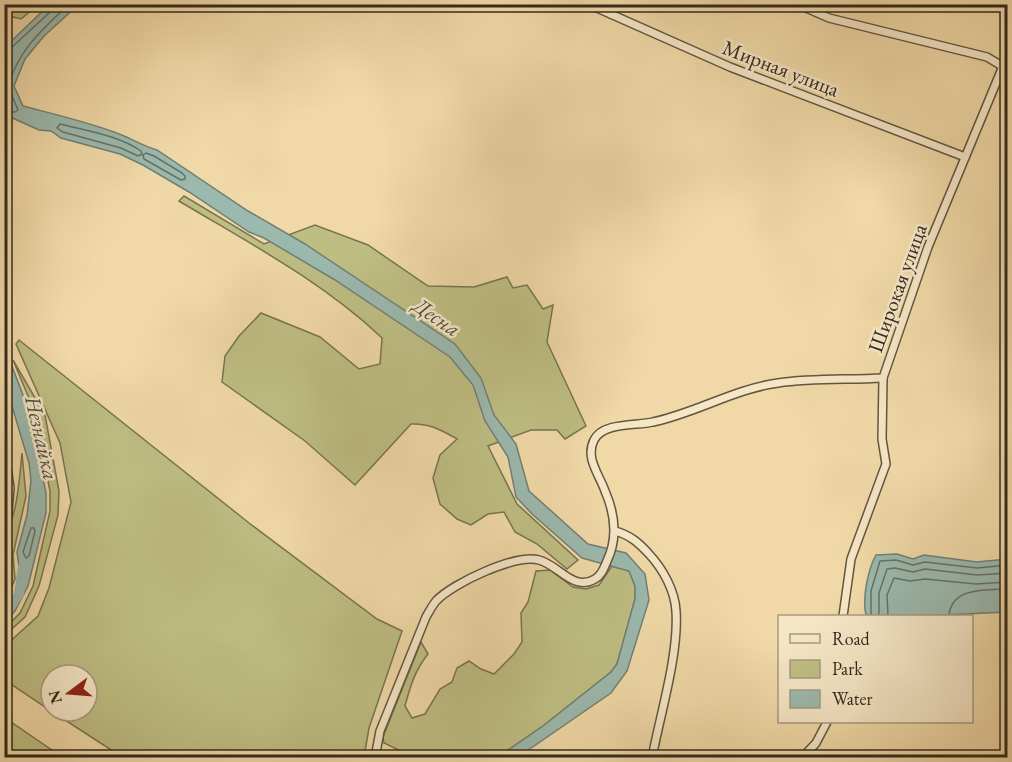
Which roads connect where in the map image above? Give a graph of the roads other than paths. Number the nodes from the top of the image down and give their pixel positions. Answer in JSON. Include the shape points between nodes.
{"nodes":[{"id":1,"x":588,"y":4,"type":"edge"},
{"id":2,"x":612,"y":4,"type":"edge"},
{"id":3,"x":797,"y":4,"type":"edge"},
{"id":4,"x":611,"y":14,"type":"junction"},
{"id":5,"x":1008,"y":54,"type":"edge"},
{"id":6,"x":1002,"y":66,"type":"junction"},
{"id":7,"x":965,"y":157,"type":"junction"},
{"id":8,"x":883,"y":378,"type":"junction"},
{"id":9,"x":4,"y":447,"type":"edge"},
{"id":10,"x":4,"y":527,"type":"edge"},
{"id":11,"x":615,"y":531,"type":"junction"},
{"id":12,"x":843,"y":615,"type":"edge"},
{"id":13,"x":826,"y":723,"type":"edge"},
{"id":14,"x":375,"y":758,"type":"edge"},
{"id":15,"x":652,"y":758,"type":"edge"},
{"id":16,"x":802,"y":758,"type":"edge"}],
"edges":[{"from":1,"to":4,"type":"street","name":"Мирная улица"},
{"from":2,"to":4,"type":"street"},
{"from":3,"to":6,"type":"street","via":[[829,18],[987,57]]},
{"from":4,"to":7,"type":"street","name":"Мирная улица","via":[[730,67]]},
{"from":5,"to":6,"type":"street","name":"Широкая улица"},
{"from":6,"to":7,"type":"street","name":"Широкая улица"},
{"from":7,"to":8,"type":"street","name":"Широкая улица","via":[[912,290]]},
{"from":8,"to":11,"type":"street","name":"Широкая улица","via":[[750,388],[665,420],[600,432],[593,440],[591,454]]},
{"from":8,"to":12,"type":"street","via":[[882,439],[886,464],[851,559]]},
{"from":9,"to":10,"type":"street","via":[[10,488]]},
{"from":11,"to":14,"type":"street","via":[[613,548],[601,576],[586,584],[528,558],[464,582],[436,602],[426,617],[380,731]]},
{"from":11,"to":15,"type":"street","via":[[640,544],[661,566],[676,612],[673,656]]},
{"from":13,"to":16,"type":"street","via":[[816,743]]}]}
